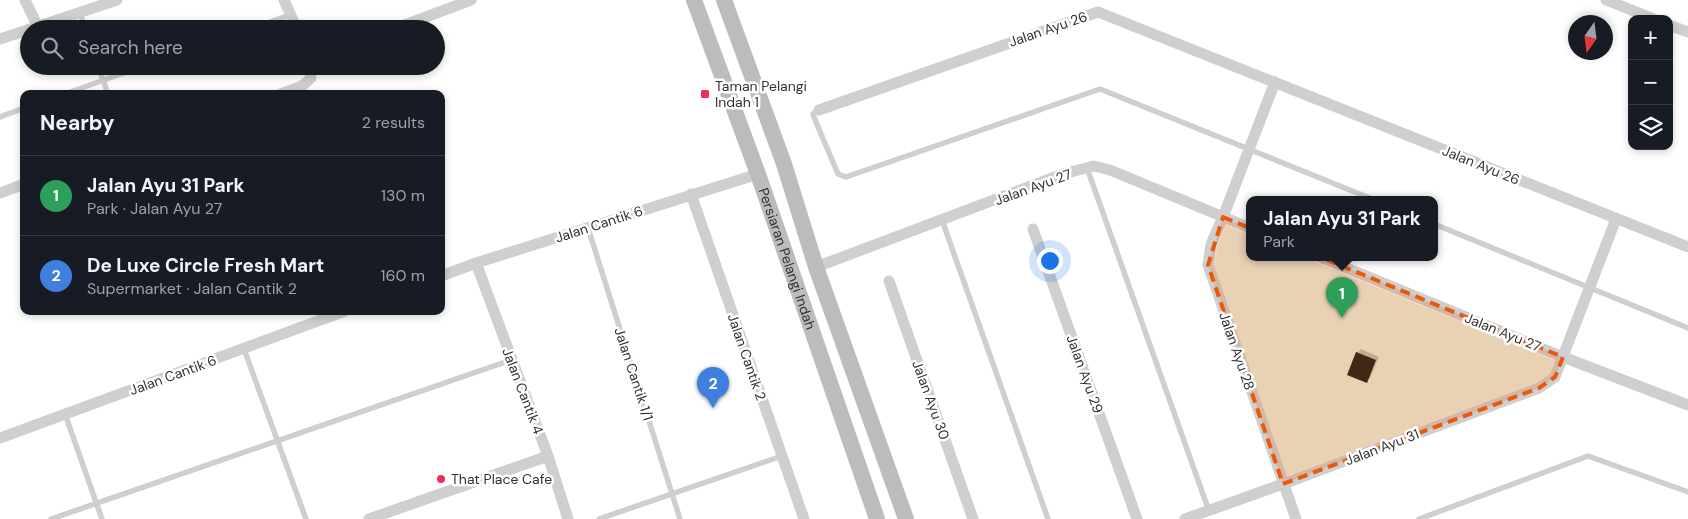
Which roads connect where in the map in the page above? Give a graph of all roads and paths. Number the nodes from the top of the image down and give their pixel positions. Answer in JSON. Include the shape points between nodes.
{"nodes":[{"id":1,"x":25,"y":0,"type":"edge"},
{"id":2,"x":116,"y":0,"type":"edge"},
{"id":3,"x":284,"y":0,"type":"edge"},
{"id":4,"x":694,"y":0,"type":"edge"},
{"id":5,"x":724,"y":0,"type":"edge"},
{"id":6,"x":1606,"y":0,"type":"edge"},
{"id":7,"x":465,"y":1,"type":"edge"},
{"id":8,"x":80,"y":12,"type":"junction"},
{"id":9,"x":290,"y":15,"type":"junction"},
{"id":10,"x":1644,"y":15,"type":"edge"},
{"id":11,"x":35,"y":20,"type":"edge"},
{"id":12,"x":54,"y":20,"type":"edge"},
{"id":13,"x":82,"y":20,"type":"edge"},
{"id":14,"x":276,"y":20,"type":"edge"},
{"id":15,"x":292,"y":20,"type":"edge"},
{"id":16,"x":417,"y":20,"type":"edge"},
{"id":17,"x":1673,"y":26,"type":"edge"},
{"id":18,"x":20,"y":31,"type":"edge"},
{"id":19,"x":1688,"y":32,"type":"edge"},
{"id":20,"x":0,"y":39,"type":"edge"},
{"id":21,"x":101,"y":75,"type":"edge"},
{"id":22,"x":117,"y":75,"type":"edge"},
{"id":23,"x":311,"y":75,"type":"edge"},
{"id":24,"x":103,"y":80,"type":"junction"},
{"id":25,"x":1275,"y":82,"type":"junction"},
{"id":26,"x":76,"y":90,"type":"edge"},
{"id":27,"x":107,"y":90,"type":"edge"},
{"id":28,"x":292,"y":90,"type":"edge"},
{"id":29,"x":20,"y":110,"type":"edge"},
{"id":30,"x":819,"y":110,"type":"joint"},
{"id":31,"x":0,"y":117,"type":"edge"},
{"id":32,"x":777,"y":148,"type":"junction"},
{"id":33,"x":1249,"y":150,"type":"junction"},
{"id":34,"x":1087,"y":168,"type":"junction"},
{"id":35,"x":758,"y":174,"type":"junction"},
{"id":36,"x":20,"y":186,"type":"edge"},
{"id":37,"x":0,"y":193,"type":"edge"},
{"id":38,"x":691,"y":194,"type":"junction"},
{"id":39,"x":1364,"y":196,"type":"edge"},
{"id":40,"x":1223,"y":217,"type":"junction"},
{"id":41,"x":1616,"y":219,"type":"junction"},
{"id":42,"x":942,"y":220,"type":"junction"},
{"id":43,"x":1246,"y":226,"type":"edge"},
{"id":44,"x":1438,"y":226,"type":"edge"},
{"id":45,"x":588,"y":228,"type":"junction"},
{"id":46,"x":1033,"y":229,"type":"dead end"},
{"id":47,"x":1688,"y":247,"type":"edge"},
{"id":48,"x":1330,"y":261,"type":"edge"},
{"id":49,"x":476,"y":263,"type":"junction"},
{"id":50,"x":816,"y":267,"type":"junction"},
{"id":51,"x":445,"y":275,"type":"edge"},
{"id":52,"x":889,"y":281,"type":"dead end"},
{"id":53,"x":1590,"y":287,"type":"junction"},
{"id":54,"x":334,"y":315,"type":"edge"},
{"id":55,"x":1688,"y":328,"type":"edge"},
{"id":56,"x":244,"y":349,"type":"junction"},
{"id":57,"x":1563,"y":356,"type":"junction"},
{"id":58,"x":511,"y":360,"type":"junction"},
{"id":59,"x":1688,"y":405,"type":"edge"},
{"id":60,"x":65,"y":414,"type":"junction"},
{"id":61,"x":0,"y":438,"type":"edge"},
{"id":62,"x":278,"y":441,"type":"junction"},
{"id":63,"x":548,"y":456,"type":"junction"},
{"id":64,"x":782,"y":456,"type":"junction"},
{"id":65,"x":1283,"y":484,"type":"junction"},
{"id":66,"x":1688,"y":492,"type":"edge"},
{"id":67,"x":672,"y":494,"type":"junction"},
{"id":68,"x":96,"y":503,"type":"junction"},
{"id":69,"x":1209,"y":511,"type":"junction"},
{"id":70,"x":51,"y":519,"type":"edge"},
{"id":71,"x":102,"y":519,"type":"edge"},
{"id":72,"x":306,"y":519,"type":"edge"},
{"id":73,"x":370,"y":519,"type":"edge"},
{"id":74,"x":568,"y":519,"type":"edge"},
{"id":75,"x":599,"y":519,"type":"edge"},
{"id":76,"x":680,"y":519,"type":"edge"},
{"id":77,"x":804,"y":519,"type":"edge"},
{"id":78,"x":877,"y":519,"type":"edge"},
{"id":79,"x":906,"y":519,"type":"edge"},
{"id":80,"x":974,"y":519,"type":"edge"},
{"id":81,"x":1048,"y":519,"type":"edge"},
{"id":82,"x":1137,"y":519,"type":"edge"},
{"id":83,"x":1185,"y":519,"type":"edge"},
{"id":84,"x":1296,"y":519,"type":"edge"},
{"id":85,"x":1419,"y":519,"type":"edge"}],
"edges":[{"from":1,"to":11,"type":"street"},
{"from":2,"to":8,"type":"street"},
{"from":3,"to":9,"type":"street"},
{"from":4,"to":35,"type":"main road","name":"Persiaran Pelangi Indah"},
{"from":5,"to":32,"type":"main road","name":"Persiaran Pelangi Indah"},
{"from":6,"to":10,"type":"street"},
{"from":7,"to":16,"type":"street"},
{"from":8,"to":12,"type":"street"},
{"from":8,"to":13,"type":"lane"},
{"from":9,"to":14,"type":"lane"},
{"from":9,"to":15,"type":"street"},
{"from":17,"to":19,"type":"street"},
{"from":18,"to":20,"type":"street"},
{"from":21,"to":24,"type":"lane"},
{"from":22,"to":24,"type":"lane"},
{"from":23,"to":28,"type":"street","via":[[302,86]]},
{"from":24,"to":26,"type":"lane"},
{"from":24,"to":27,"type":"lane"},
{"from":25,"to":30,"type":"street","name":"Jalan Ayu 26","via":[[1098,12]]},
{"from":25,"to":33,"type":"street"},
{"from":25,"to":41,"type":"street","name":"Jalan Ayu 26"},
{"from":29,"to":31,"type":"lane"},
{"from":30,"to":33,"type":"lane","via":[[813,114],[816,122],[838,174],[846,177],[1100,89]]},
{"from":32,"to":35,"type":"main road","via":[[775,162],[770,169]]},
{"from":32,"to":50,"type":"main road","name":"Persiaran Pelangi Indah"},
{"from":33,"to":39,"type":"lane"},
{"from":33,"to":40,"type":"street"},
{"from":34,"to":40,"type":"street","name":"Jalan Ayu 27","via":[[1094,166],[1110,170]]},
{"from":34,"to":42,"type":"street","name":"Jalan Ayu 27"},
{"from":34,"to":69,"type":"lane"},
{"from":35,"to":38,"type":"street","name":"Jalan Cantik 6"},
{"from":35,"to":78,"type":"main road","name":"Persiaran Pelangi Indah"},
{"from":36,"to":37,"type":"street"},
{"from":38,"to":45,"type":"street","name":"Jalan Cantik 6"},
{"from":38,"to":64,"type":"street","name":"Jalan Cantik 2"},
{"from":40,"to":43,"type":"street","name":"Jalan Ayu 27"},
{"from":40,"to":65,"type":"street","name":"Jalan Ayu 28","via":[[1211,244],[1208,265]]},
{"from":41,"to":47,"type":"street","name":"Jalan Ayu 26"},
{"from":41,"to":53,"type":"street","name":"Jalan Ayu 31"},
{"from":42,"to":50,"type":"street","name":"Jalan Ayu 27"},
{"from":42,"to":81,"type":"lane"},
{"from":44,"to":53,"type":"lane"},
{"from":45,"to":49,"type":"street","name":"Jalan Cantik 6"},
{"from":45,"to":67,"type":"lane","name":"Jalan Cantik 1/1"},
{"from":46,"to":82,"type":"street","name":"Jalan Ayu 29"},
{"from":48,"to":57,"type":"street","name":"Jalan Ayu 27"},
{"from":49,"to":51,"type":"street","name":"Jalan Cantik 6"},
{"from":49,"to":58,"type":"street","name":"Jalan Cantik 4"},
{"from":50,"to":79,"type":"main road","name":"Persiaran Pelangi Indah"},
{"from":52,"to":80,"type":"street","name":"Jalan Ayu 30"},
{"from":53,"to":55,"type":"lane"},
{"from":53,"to":57,"type":"street","name":"Jalan Ayu 31"},
{"from":54,"to":56,"type":"street","name":"Jalan Cantik 6"},
{"from":56,"to":60,"type":"street","name":"Jalan Cantik 6"},
{"from":56,"to":62,"type":"lane"},
{"from":57,"to":59,"type":"street","name":"Jalan Ayu 27"},
{"from":57,"to":65,"type":"street","name":"Jalan Ayu 31","via":[[1555,378],[1539,388]]},
{"from":58,"to":62,"type":"lane"},
{"from":58,"to":63,"type":"street","name":"Jalan Cantik 4"},
{"from":60,"to":61,"type":"street","name":"Jalan Cantik 6"},
{"from":60,"to":68,"type":"lane"},
{"from":62,"to":68,"type":"lane"},
{"from":62,"to":72,"type":"lane"},
{"from":63,"to":73,"type":"street"},
{"from":63,"to":74,"type":"street","name":"Jalan Cantik 4"},
{"from":64,"to":67,"type":"lane"},
{"from":64,"to":77,"type":"street","name":"Jalan Cantik 2"},
{"from":65,"to":69,"type":"street","name":"Jalan Ayu 31"},
{"from":65,"to":84,"type":"street","name":"Jalan Ayu 28"},
{"from":66,"to":85,"type":"lane","via":[[1588,456]]},
{"from":67,"to":75,"type":"lane"},
{"from":67,"to":76,"type":"lane","name":"Jalan Cantik 1/1"},
{"from":68,"to":70,"type":"lane"},
{"from":68,"to":71,"type":"lane"},
{"from":69,"to":83,"type":"street","name":"Jalan Ayu 31"}]}
